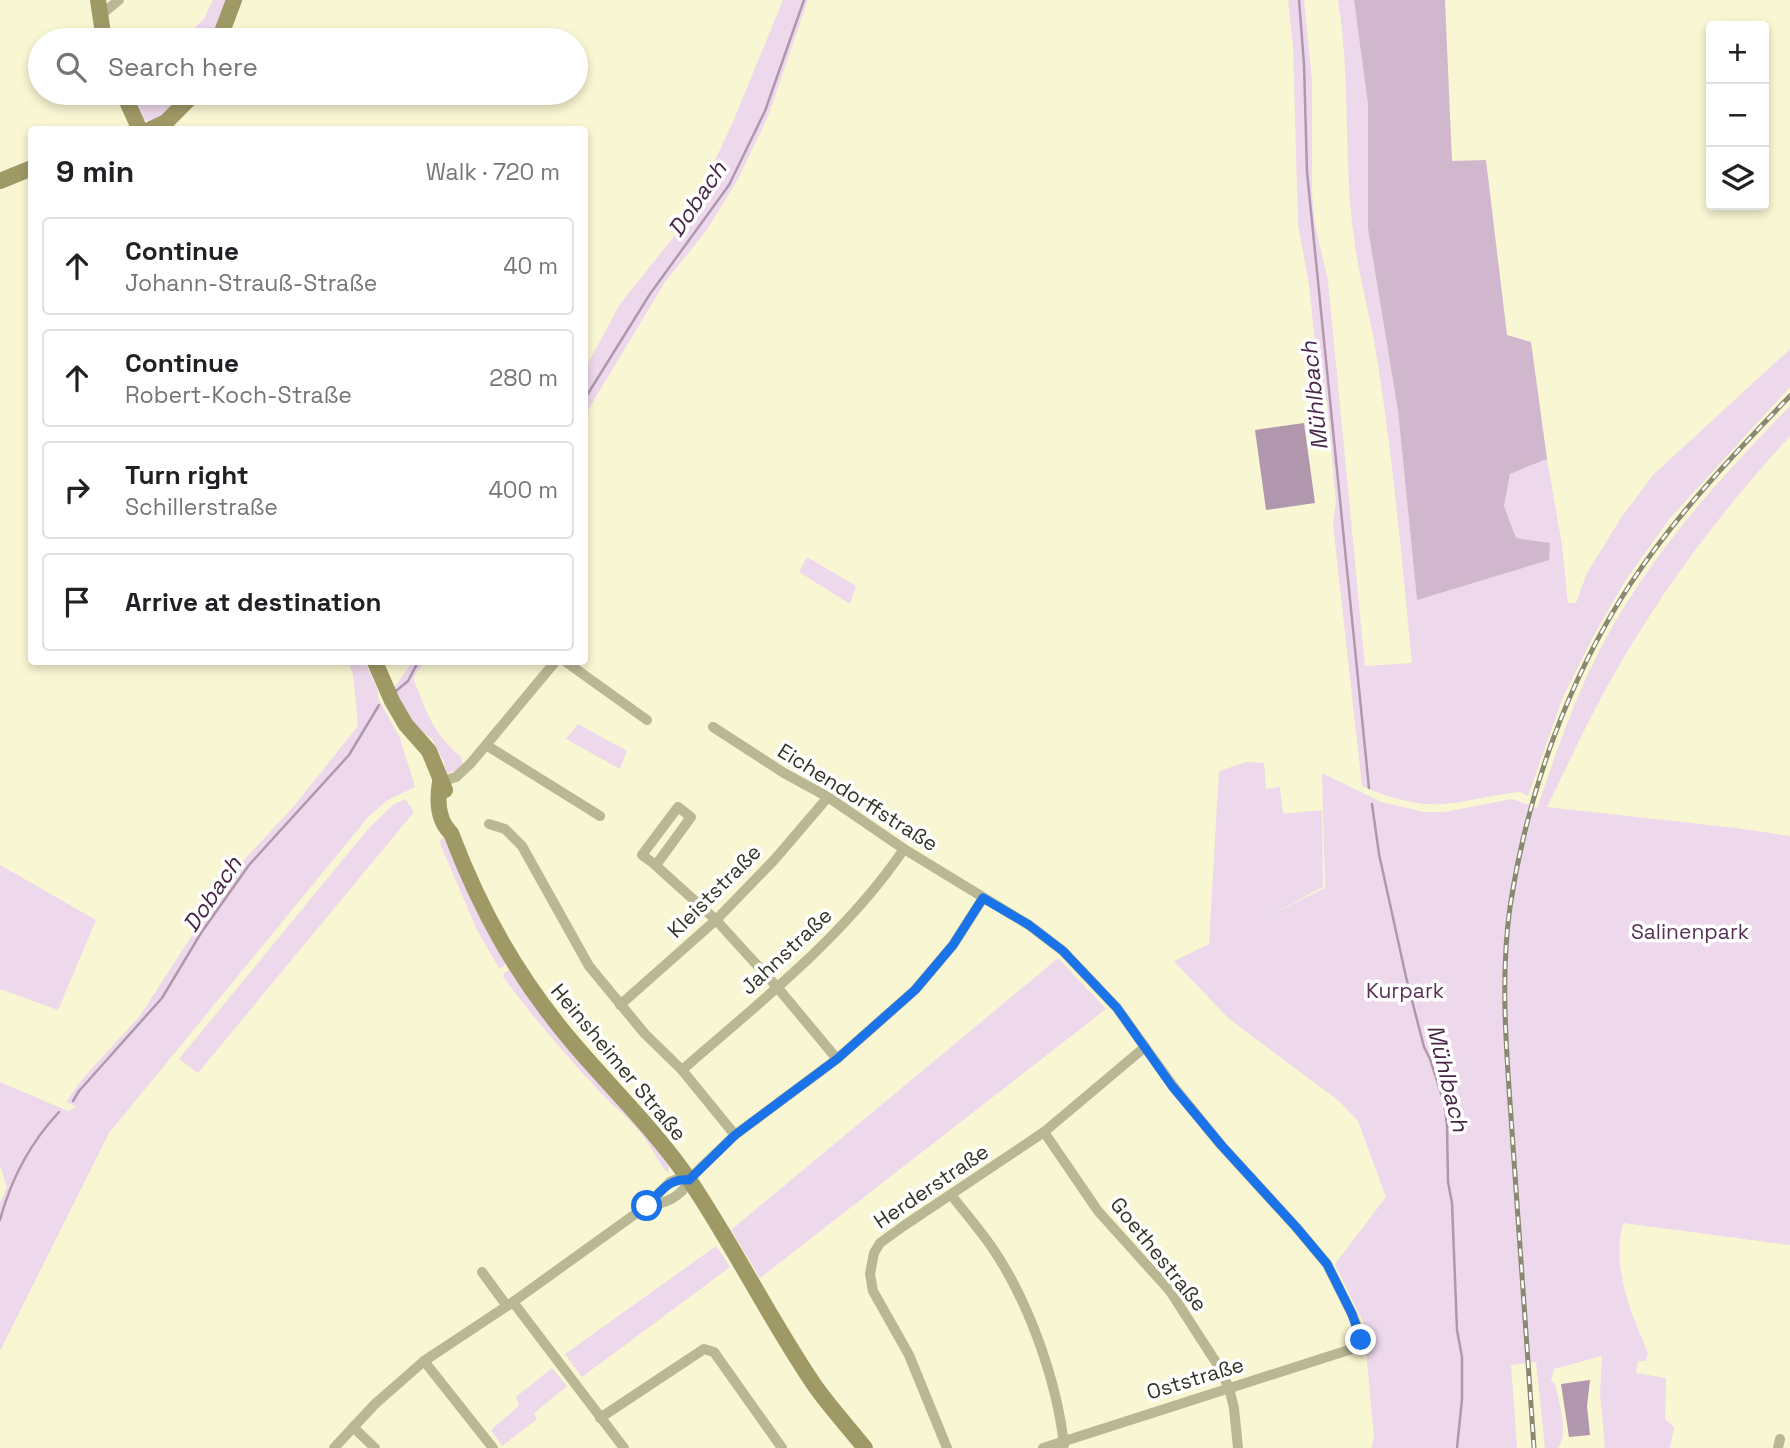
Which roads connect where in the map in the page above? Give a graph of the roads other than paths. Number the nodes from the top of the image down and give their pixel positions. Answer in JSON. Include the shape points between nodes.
{"nodes":[{"id":1,"x":119,"y":0,"type":"edge"},
{"id":2,"x":234,"y":0,"type":"edge"},
{"id":3,"x":100,"y":7,"type":"edge"},
{"id":4,"x":103,"y":28,"type":"edge"},
{"id":5,"x":224,"y":28,"type":"edge"},
{"id":6,"x":129,"y":105,"type":"edge"},
{"id":7,"x":182,"y":105,"type":"edge"},
{"id":8,"x":186,"y":105,"type":"edge"},
{"id":9,"x":138,"y":126,"type":"edge"},
{"id":10,"x":158,"y":126,"type":"edge"},
{"id":11,"x":175,"y":126,"type":"edge"},
{"id":12,"x":28,"y":170,"type":"edge"},
{"id":13,"x":0,"y":181,"type":"edge"},
{"id":14,"x":376,"y":665,"type":"edge"},
{"id":15,"x":553,"y":665,"type":"edge"},
{"id":16,"x":570,"y":665,"type":"edge"},
{"id":17,"x":647,"y":720,"type":"dead end"},
{"id":18,"x":712,"y":727,"type":"dead end"},
{"id":19,"x":486,"y":746,"type":"junction"},
{"id":20,"x":440,"y":782,"type":"junction"},
{"id":21,"x":828,"y":797,"type":"junction"},
{"id":22,"x":600,"y":816,"type":"dead end"},
{"id":23,"x":489,"y":824,"type":"dead end"},
{"id":24,"x":904,"y":849,"type":"junction"},
{"id":25,"x":656,"y":865,"type":"junction"},
{"id":26,"x":983,"y":898,"type":"junction"},
{"id":27,"x":716,"y":920,"type":"junction"},
{"id":28,"x":777,"y":987,"type":"junction"},
{"id":29,"x":620,"y":1005,"type":"junction"},
{"id":30,"x":1145,"y":1047,"type":"junction"},
{"id":31,"x":837,"y":1059,"type":"junction"},
{"id":32,"x":682,"y":1070,"type":"junction"},
{"id":33,"x":1044,"y":1132,"type":"junction"},
{"id":34,"x":735,"y":1135,"type":"junction"},
{"id":35,"x":689,"y":1180,"type":"junction"},
{"id":36,"x":952,"y":1196,"type":"junction"},
{"id":37,"x":482,"y":1272,"type":"dead end"},
{"id":38,"x":510,"y":1304,"type":"junction"},
{"id":39,"x":1359,"y":1346,"type":"joint"},
{"id":40,"x":425,"y":1362,"type":"junction"},
{"id":41,"x":1229,"y":1388,"type":"junction"},
{"id":42,"x":600,"y":1418,"type":"junction"},
{"id":43,"x":353,"y":1427,"type":"junction"},
{"id":44,"x":1064,"y":1444,"type":"edge"},
{"id":45,"x":334,"y":1448,"type":"edge"},
{"id":46,"x":374,"y":1448,"type":"edge"},
{"id":47,"x":493,"y":1448,"type":"edge"},
{"id":48,"x":624,"y":1448,"type":"edge"},
{"id":49,"x":782,"y":1448,"type":"edge"},
{"id":50,"x":865,"y":1448,"type":"edge"},
{"id":51,"x":947,"y":1448,"type":"edge"},
{"id":52,"x":1043,"y":1448,"type":"edge"},
{"id":53,"x":1238,"y":1448,"type":"edge"}],
"edges":[{"from":1,"to":3,"type":"street"},
{"from":2,"to":5,"type":"street"},
{"from":3,"to":4,"type":"street"},
{"from":6,"to":9,"type":"street"},
{"from":7,"to":10,"type":"street"},
{"from":8,"to":11,"type":"street"},
{"from":12,"to":13,"type":"street"},
{"from":14,"to":20,"type":"street","name":"Heinsheimer Straße","via":[[406,725],[429,751]]},
{"from":15,"to":19,"type":"street"},
{"from":16,"to":17,"type":"street"},
{"from":18,"to":21,"type":"street","name":"Eichendorffstraße"},
{"from":19,"to":20,"type":"street","via":[[456,778]]},
{"from":19,"to":22,"type":"street"},
{"from":20,"to":35,"type":"street","name":"Heinsheimer Straße","via":[[438,804],[446,828],[513,963],[574,1045]]},
{"from":21,"to":24,"type":"street","name":"Eichendorffstraße"},
{"from":21,"to":27,"type":"street","name":"Kleiststraße"},
{"from":23,"to":29,"type":"street","via":[[505,829],[522,846],[589,966]]},
{"from":24,"to":26,"type":"street","name":"Eichendorffstraße"},
{"from":24,"to":28,"type":"street","name":"Jahnstraße","via":[[848,920]]},
{"from":25,"to":25,"type":"street","via":[[642,855],[678,807],[691,817]]},
{"from":25,"to":27,"type":"street"},
{"from":26,"to":30,"type":"street","name":"Eichendorffstraße","via":[[1063,951],[1117,1008]]},
{"from":26,"to":31,"type":"street","via":[[953,945],[915,990]]},
{"from":27,"to":28,"type":"street"},
{"from":27,"to":29,"type":"street","name":"Kleiststraße"},
{"from":28,"to":31,"type":"street"},
{"from":28,"to":32,"type":"street","name":"Jahnstraße"},
{"from":29,"to":32,"type":"street"},
{"from":30,"to":33,"type":"street","name":"Herderstraße"},
{"from":30,"to":39,"type":"street","name":"Eichendorffstraße","via":[[1222,1146],[1327,1264],[1361,1336]]},
{"from":31,"to":34,"type":"street"},
{"from":32,"to":34,"type":"street"},
{"from":33,"to":36,"type":"street","name":"Herderstraße"},
{"from":33,"to":41,"type":"street","name":"Goethestraße","via":[[1098,1211],[1170,1291]]},
{"from":34,"to":35,"type":"street"},
{"from":35,"to":38,"type":"street","via":[[680,1194],[645,1207]]},
{"from":35,"to":50,"type":"street","name":"Heinsheimer Straße","via":[[816,1388]]},
{"from":36,"to":44,"type":"street","via":[[995,1253],[1035,1329],[1056,1395]]},
{"from":36,"to":51,"type":"street","name":"Herderstraße","via":[[880,1243],[870,1274],[873,1291],[909,1355]]},
{"from":37,"to":38,"type":"street"},
{"from":38,"to":40,"type":"street"},
{"from":38,"to":42,"type":"street"},
{"from":39,"to":41,"type":"street","name":"Oststraße"},
{"from":40,"to":43,"type":"street"},
{"from":40,"to":47,"type":"street"},
{"from":41,"to":44,"type":"street","name":"Oststraße"},
{"from":41,"to":53,"type":"street","name":"Goethestraße"},
{"from":42,"to":48,"type":"street"},
{"from":42,"to":49,"type":"street","via":[[709,1349]]},
{"from":43,"to":45,"type":"street"},
{"from":43,"to":46,"type":"street"},
{"from":44,"to":52,"type":"street","name":"Oststraße"}]}
